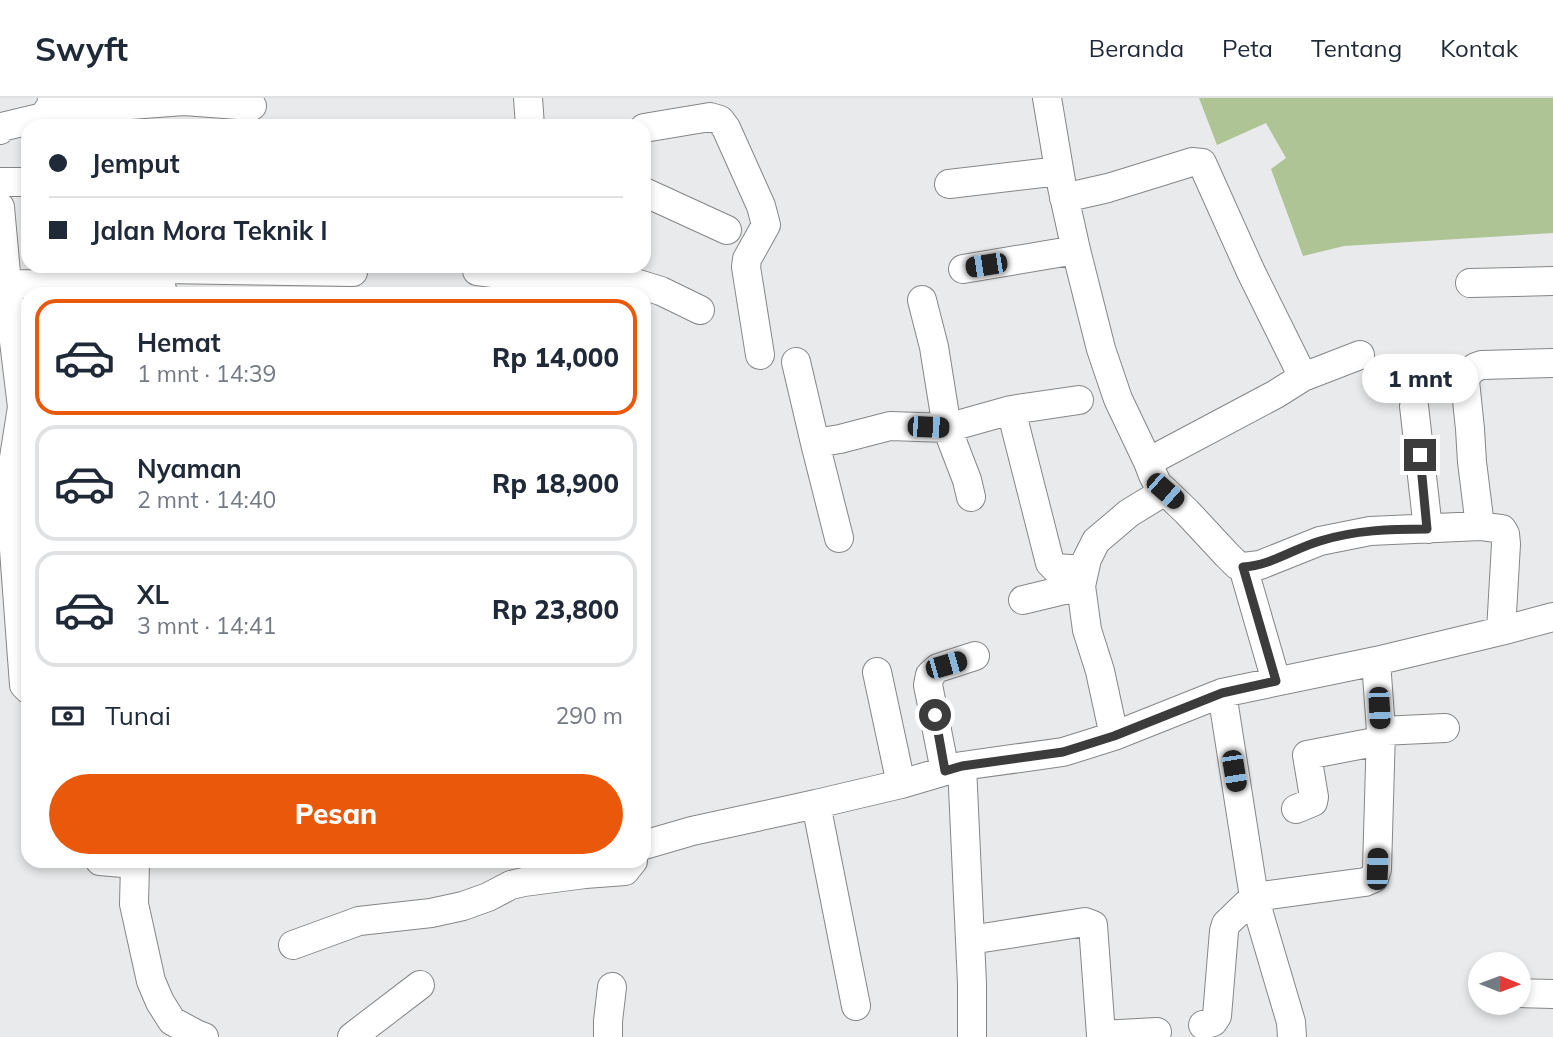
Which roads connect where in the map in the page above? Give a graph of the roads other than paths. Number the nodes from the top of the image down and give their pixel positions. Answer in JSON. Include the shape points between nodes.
{"nodes":[{"id":1,"x":528,"y":98,"type":"edge"},
{"id":2,"x":1047,"y":98,"type":"edge"},
{"id":3,"x":51,"y":102,"type":"edge"},
{"id":4,"x":252,"y":106,"type":"dead end"},
{"id":5,"x":35,"y":119,"type":"edge"},
{"id":6,"x":530,"y":119,"type":"edge"},
{"id":7,"x":21,"y":122,"type":"edge"},
{"id":8,"x":651,"y":127,"type":"edge"},
{"id":9,"x":0,"y":130,"type":"edge"},
{"id":10,"x":0,"y":182,"type":"edge"},
{"id":11,"x":21,"y":182,"type":"edge"},
{"id":12,"x":949,"y":184,"type":"dead end"},
{"id":13,"x":1062,"y":188,"type":"junction"},
{"id":14,"x":651,"y":195,"type":"edge"},
{"id":15,"x":0,"y":207,"type":"edge"},
{"id":16,"x":727,"y":230,"type":"dead end"},
{"id":17,"x":1076,"y":250,"type":"junction"},
{"id":18,"x":963,"y":269,"type":"dead end"},
{"id":19,"x":348,"y":273,"type":"edge"},
{"id":20,"x":532,"y":273,"type":"edge"},
{"id":21,"x":622,"y":273,"type":"edge"},
{"id":22,"x":162,"y":279,"type":"edge"},
{"id":23,"x":1553,"y":281,"type":"edge"},
{"id":24,"x":294,"y":283,"type":"edge"},
{"id":25,"x":1470,"y":283,"type":"dead end"},
{"id":26,"x":7,"y":285,"type":"junction"},
{"id":27,"x":922,"y":300,"type":"dead end"},
{"id":28,"x":700,"y":310,"type":"dead end"},
{"id":29,"x":760,"y":355,"type":"dead end"},
{"id":30,"x":1360,"y":355,"type":"dead end"},
{"id":31,"x":796,"y":362,"type":"dead end"},
{"id":32,"x":1553,"y":363,"type":"edge"},
{"id":33,"x":1303,"y":377,"type":"junction"},
{"id":34,"x":21,"y":380,"type":"edge"},
{"id":35,"x":1079,"y":401,"type":"dead end"},
{"id":36,"x":1414,"y":406,"type":"dead end"},
{"id":37,"x":1012,"y":410,"type":"junction"},
{"id":38,"x":21,"y":426,"type":"edge"},
{"id":39,"x":947,"y":428,"type":"junction"},
{"id":40,"x":815,"y":443,"type":"junction"},
{"id":41,"x":1148,"y":462,"type":"junction"},
{"id":42,"x":1165,"y":491,"type":"junction"},
{"id":43,"x":971,"y":497,"type":"dead end"},
{"id":44,"x":1480,"y":526,"type":"junction"},
{"id":45,"x":1427,"y":529,"type":"junction"},
{"id":46,"x":839,"y":538,"type":"dead end"},
{"id":47,"x":14,"y":543,"type":"edge"},
{"id":48,"x":1243,"y":567,"type":"junction"},
{"id":49,"x":1083,"y":578,"type":"junction"},
{"id":50,"x":1023,"y":600,"type":"dead end"},
{"id":51,"x":1553,"y":617,"type":"edge"},
{"id":52,"x":1502,"y":631,"type":"junction"},
{"id":53,"x":21,"y":642,"type":"edge"},
{"id":54,"x":975,"y":656,"type":"dead end"},
{"id":55,"x":1376,"y":661,"type":"junction"},
{"id":56,"x":877,"y":671,"type":"dead end"},
{"id":57,"x":1276,"y":681,"type":"junction"},
{"id":58,"x":1222,"y":693,"type":"junction"},
{"id":59,"x":1445,"y":728,"type":"dead end"},
{"id":60,"x":1114,"y":736,"type":"junction"},
{"id":61,"x":1380,"y":736,"type":"junction"},
{"id":62,"x":953,"y":768,"type":"junction"},
{"id":63,"x":901,"y":784,"type":"junction"},
{"id":64,"x":816,"y":804,"type":"junction"},
{"id":65,"x":1296,"y":809,"type":"dead end"},
{"id":66,"x":651,"y":843,"type":"edge"},
{"id":67,"x":136,"y":868,"type":"edge"},
{"id":68,"x":627,"y":868,"type":"edge"},
{"id":69,"x":1254,"y":897,"type":"junction"},
{"id":70,"x":970,"y":940,"type":"junction"},
{"id":71,"x":293,"y":944,"type":"dead end"},
{"id":72,"x":420,"y":985,"type":"dead end"},
{"id":73,"x":612,"y":987,"type":"dead end"},
{"id":74,"x":1531,"y":993,"type":"edge"},
{"id":75,"x":1553,"y":994,"type":"edge"},
{"id":76,"x":856,"y":1006,"type":"dead end"},
{"id":77,"x":1203,"y":1025,"type":"dead end"},
{"id":78,"x":1157,"y":1032,"type":"dead end"},
{"id":79,"x":1120,"y":1036,"type":"edge"},
{"id":80,"x":204,"y":1037,"type":"edge"},
{"id":81,"x":352,"y":1037,"type":"edge"},
{"id":82,"x":608,"y":1037,"type":"edge"},
{"id":83,"x":972,"y":1037,"type":"edge"},
{"id":84,"x":1292,"y":1037,"type":"edge"}],
"edges":[{"from":1,"to":6,"type":"street"},
{"from":2,"to":13,"type":"street"},
{"from":3,"to":4,"type":"street","via":[[89,108],[184,101]]},
{"from":3,"to":5,"type":"street","via":[[43,117]]},
{"from":7,"to":9,"type":"street"},
{"from":8,"to":29,"type":"street","via":[[710,117],[720,120],[763,216],[746,267]]},
{"from":10,"to":11,"type":"street"},
{"from":12,"to":13,"type":"street"},
{"from":13,"to":17,"type":"street"},
{"from":13,"to":33,"type":"street","via":[[1108,188],[1192,162],[1202,163]]},
{"from":14,"to":16,"type":"street"},
{"from":15,"to":26,"type":"street"},
{"from":17,"to":18,"type":"street"},
{"from":17,"to":41,"type":"street","via":[[1101,349],[1118,399]]},
{"from":19,"to":24,"type":"street"},
{"from":20,"to":21,"type":"street","via":[[604,286],[613,285]]},
{"from":21,"to":28,"type":"street"},
{"from":22,"to":24,"type":"street"},
{"from":22,"to":26,"type":"street"},
{"from":23,"to":25,"type":"street"},
{"from":26,"to":34,"type":"street"},
{"from":27,"to":39,"type":"street"},
{"from":30,"to":33,"type":"street"},
{"from":31,"to":40,"type":"street"},
{"from":32,"to":44,"type":"street","via":[[1482,365],[1467,373]]},
{"from":33,"to":41,"type":"street"},
{"from":35,"to":37,"type":"street"},
{"from":36,"to":45,"type":"street"},
{"from":37,"to":39,"type":"street"},
{"from":37,"to":49,"type":"street","via":[[1050,563]]},
{"from":38,"to":47,"type":"street","via":[[13,464]]},
{"from":39,"to":40,"type":"street","via":[[890,426]]},
{"from":39,"to":43,"type":"street"},
{"from":40,"to":46,"type":"street"},
{"from":41,"to":42,"type":"street"},
{"from":42,"to":48,"type":"street"},
{"from":42,"to":49,"type":"street","via":[[1096,541]]},
{"from":44,"to":45,"type":"street"},
{"from":44,"to":52,"type":"street","via":[[1502,529],[1505,534]]},
{"from":45,"to":48,"type":"street","via":[[1340,536]]},
{"from":47,"to":53,"type":"street"},
{"from":48,"to":57,"type":"street"},
{"from":49,"to":50,"type":"street"},
{"from":49,"to":60,"type":"street","via":[[1087,630]]},
{"from":51,"to":52,"type":"street"},
{"from":52,"to":55,"type":"street"},
{"from":54,"to":62,"type":"street","via":[[937,668],[928,685]]},
{"from":55,"to":57,"type":"street"},
{"from":55,"to":61,"type":"street"},
{"from":56,"to":63,"type":"street"},
{"from":57,"to":58,"type":"street"},
{"from":58,"to":60,"type":"street"},
{"from":58,"to":69,"type":"street"},
{"from":59,"to":61,"type":"street"},
{"from":60,"to":62,"type":"street","via":[[1063,752]]},
{"from":61,"to":65,"type":"street","via":[[1307,755],[1313,803]]},
{"from":61,"to":69,"type":"street","via":[[1374,878]]},
{"from":62,"to":63,"type":"street"},
{"from":62,"to":70,"type":"street"},
{"from":63,"to":64,"type":"street"},
{"from":64,"to":66,"type":"street"},
{"from":64,"to":76,"type":"street"},
{"from":67,"to":80,"type":"street","via":[[134,904],[160,1002],[172,1021]]},
{"from":68,"to":71,"type":"street","via":[[524,882],[463,906],[359,921]]},
{"from":69,"to":77,"type":"street","via":[[1226,924],[1217,1016]]},
{"from":69,"to":84,"type":"street"},
{"from":70,"to":79,"type":"street","via":[[1090,923],[1100,1033]]},
{"from":70,"to":83,"type":"street"},
{"from":72,"to":81,"type":"street"},
{"from":73,"to":82,"type":"street"},
{"from":74,"to":75,"type":"street"},
{"from":78,"to":79,"type":"street"}]}
